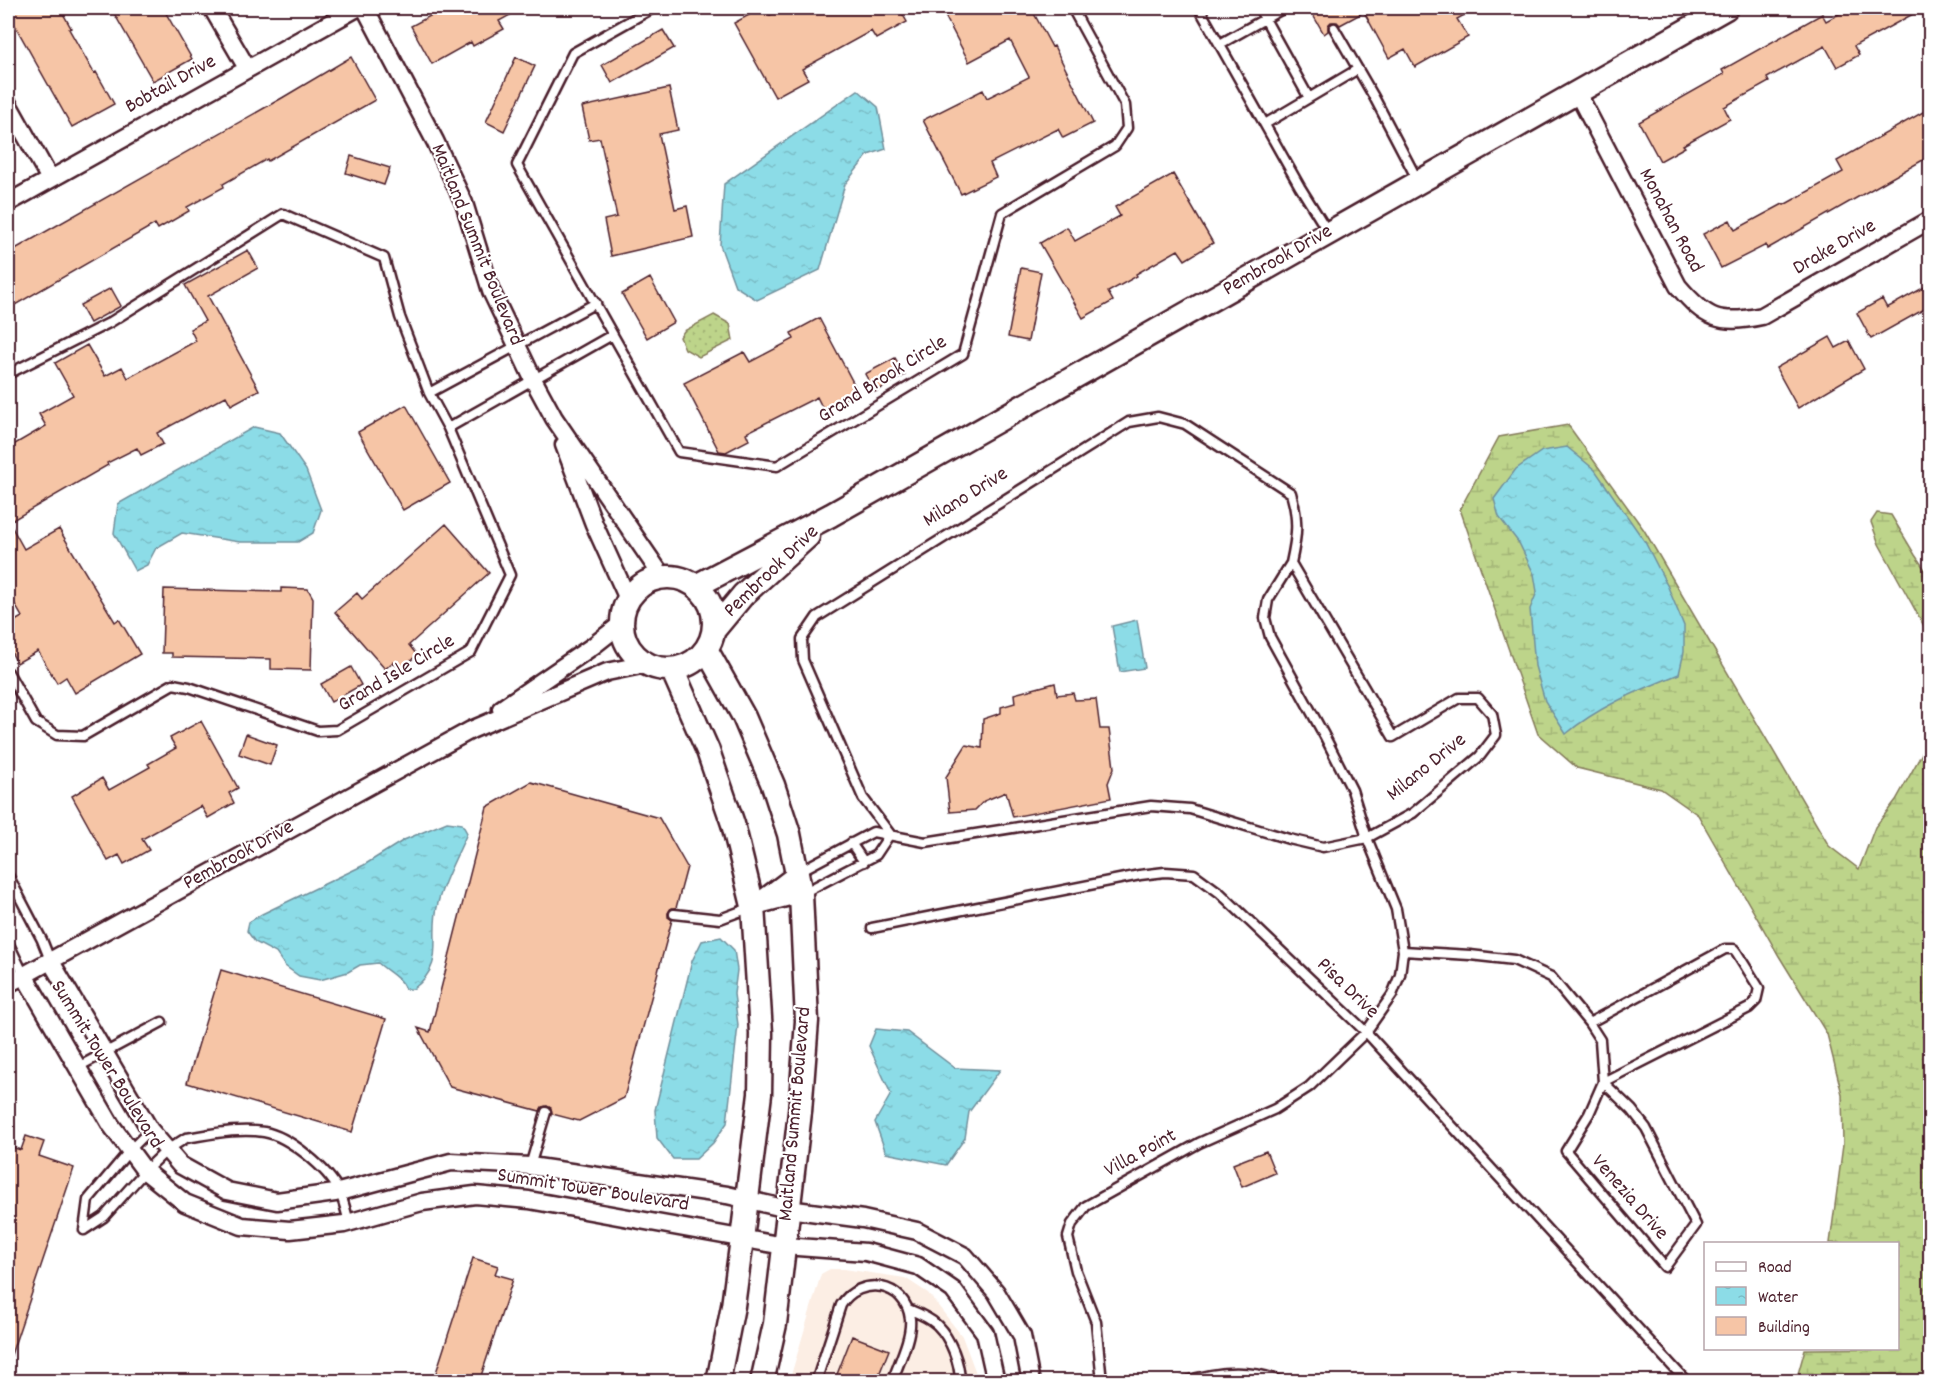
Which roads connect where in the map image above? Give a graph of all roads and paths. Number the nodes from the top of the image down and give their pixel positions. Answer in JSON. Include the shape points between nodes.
{"nodes":[{"id":1,"x":212,"y":8,"type":"edge"},
{"id":2,"x":357,"y":8,"type":"edge"},
{"id":3,"x":366,"y":8,"type":"edge"},
{"id":4,"x":653,"y":8,"type":"edge"},
{"id":5,"x":1072,"y":8,"type":"edge"},
{"id":6,"x":1199,"y":8,"type":"edge"},
{"id":7,"x":1259,"y":8,"type":"edge"},
{"id":8,"x":1284,"y":8,"type":"edge"},
{"id":9,"x":1726,"y":8,"type":"edge"},
{"id":10,"x":1265,"y":18,"type":"junction"},
{"id":11,"x":1334,"y":28,"type":"dead end"},
{"id":12,"x":1220,"y":44,"type":"junction"},
{"id":13,"x":247,"y":68,"type":"junction"},
{"id":14,"x":1358,"y":69,"type":"junction"},
{"id":15,"x":1576,"y":92,"type":"junction"},
{"id":16,"x":1309,"y":98,"type":"junction"},
{"id":17,"x":8,"y":104,"type":"edge"},
{"id":18,"x":1265,"y":124,"type":"junction"},
{"id":19,"x":50,"y":179,"type":"junction"},
{"id":20,"x":1418,"y":182,"type":"junction"},
{"id":21,"x":8,"y":203,"type":"edge"},
{"id":22,"x":1930,"y":220,"type":"edge"},
{"id":23,"x":1329,"y":233,"type":"junction"},
{"id":24,"x":596,"y":303,"type":"junction"},
{"id":25,"x":1762,"y":316,"type":"joint"},
{"id":26,"x":612,"y":335,"type":"junction"},
{"id":27,"x":516,"y":345,"type":"junction"},
{"id":28,"x":8,"y":374,"type":"edge"},
{"id":29,"x":534,"y":381,"type":"junction"},
{"id":30,"x":429,"y":393,"type":"junction"},
{"id":31,"x":554,"y":418,"type":"junction"},
{"id":32,"x":448,"y":428,"type":"junction"},
{"id":33,"x":831,"y":514,"type":"junction"},
{"id":34,"x":1291,"y":563,"type":"junction"},
{"id":35,"x":662,"y":576,"type":"junction"},
{"id":36,"x":696,"y":586,"type":"junction"},
{"id":37,"x":628,"y":599,"type":"junction"},
{"id":38,"x":621,"y":624,"type":"junction"},
{"id":39,"x":710,"y":639,"type":"junction"},
{"id":40,"x":646,"y":664,"type":"junction"},
{"id":41,"x":672,"y":669,"type":"junction"},
{"id":42,"x":8,"y":672,"type":"edge"},
{"id":43,"x":471,"y":730,"type":"junction"},
{"id":44,"x":890,"y":834,"type":"junction"},
{"id":45,"x":1368,"y":838,"type":"junction"},
{"id":46,"x":851,"y":843,"type":"junction"},
{"id":47,"x":864,"y":862,"type":"junction"},
{"id":48,"x":8,"y":875,"type":"edge"},
{"id":49,"x":800,"y":883,"type":"junction"},
{"id":50,"x":753,"y":906,"type":"junction"},
{"id":51,"x":674,"y":914,"type":"dead end"},
{"id":52,"x":872,"y":928,"type":"dead end"},
{"id":53,"x":8,"y":942,"type":"edge"},
{"id":54,"x":1403,"y":951,"type":"junction"},
{"id":55,"x":50,"y":960,"type":"junction"},
{"id":56,"x":24,"y":975,"type":"junction"},
{"id":57,"x":8,"y":984,"type":"edge"},
{"id":58,"x":162,"y":1022,"type":"dead end"},
{"id":59,"x":1589,"y":1023,"type":"junction"},
{"id":60,"x":1366,"y":1032,"type":"junction"},
{"id":61,"x":105,"y":1053,"type":"junction"},
{"id":62,"x":78,"y":1067,"type":"junction"},
{"id":63,"x":1603,"y":1082,"type":"junction"},
{"id":64,"x":546,"y":1112,"type":"dead end"},
{"id":65,"x":150,"y":1130,"type":"junction"},
{"id":66,"x":130,"y":1150,"type":"junction"},
{"id":67,"x":167,"y":1150,"type":"junction"},
{"id":68,"x":530,"y":1167,"type":"junction"},
{"id":69,"x":146,"y":1171,"type":"junction"},
{"id":70,"x":340,"y":1192,"type":"junction"},
{"id":71,"x":747,"y":1198,"type":"junction"},
{"id":72,"x":788,"y":1209,"type":"junction"},
{"id":73,"x":349,"y":1222,"type":"junction"},
{"id":74,"x":742,"y":1239,"type":"junction"},
{"id":75,"x":784,"y":1246,"type":"junction"},
{"id":76,"x":908,"y":1310,"type":"junction"},
{"id":77,"x":718,"y":1382,"type":"edge"},
{"id":78,"x":762,"y":1382,"type":"edge"},
{"id":79,"x":816,"y":1382,"type":"edge"},
{"id":80,"x":892,"y":1382,"type":"edge"},
{"id":81,"x":960,"y":1382,"type":"edge"},
{"id":82,"x":996,"y":1382,"type":"edge"},
{"id":83,"x":1031,"y":1382,"type":"edge"},
{"id":84,"x":1102,"y":1382,"type":"edge"},
{"id":85,"x":1184,"y":1382,"type":"edge"},
{"id":86,"x":1283,"y":1382,"type":"edge"},
{"id":87,"x":1686,"y":1382,"type":"edge"}],
"edges":[{"from":1,"to":13,"type":"street"},
{"from":2,"to":13,"type":"street","name":"Bobtail Drive"},
{"from":3,"to":27,"type":"street","name":"Maitland Summit Boulevard","via":[[464,203],[491,291]]},
{"from":4,"to":24,"type":"lane","name":"Grand Brook Circle","via":[[573,53],[517,165]]},
{"from":5,"to":26,"type":"lane","name":"Grand Brook Circle","via":[[1125,105],[1127,128],[1114,146],[1002,213],[963,354],[777,466],[679,452]]},
{"from":6,"to":12,"type":"lane"},
{"from":7,"to":10,"type":"lane"},
{"from":8,"to":10,"type":"lane"},
{"from":9,"to":15,"type":"street","name":"Pembrook Drive","via":[[1700,17]]},
{"from":10,"to":12,"type":"lane"},
{"from":10,"to":16,"type":"lane"},
{"from":11,"to":14,"type":"lane"},
{"from":12,"to":18,"type":"lane"},
{"from":13,"to":19,"type":"street","name":"Bobtail Drive"},
{"from":14,"to":16,"type":"lane"},
{"from":14,"to":20,"type":"lane"},
{"from":15,"to":20,"type":"street","name":"Pembrook Drive"},
{"from":15,"to":25,"type":"street","name":"Monahan Road","via":[[1678,286],[1694,305],[1714,318],[1738,321]]},
{"from":16,"to":18,"type":"lane"},
{"from":17,"to":19,"type":"street"},
{"from":18,"to":23,"type":"lane"},
{"from":19,"to":21,"type":"street","name":"Bobtail Drive"},
{"from":20,"to":23,"type":"street","name":"Pembrook Drive"},
{"from":22,"to":25,"type":"street","name":"Drake Drive"},
{"from":23,"to":33,"type":"street","name":"Pembrook Drive"},
{"from":24,"to":26,"type":"lane","name":"Grand Brook Circle"},
{"from":24,"to":27,"type":"lane"},
{"from":26,"to":29,"type":"lane"},
{"from":27,"to":29,"type":"street","name":"Maitland Summit Boulevard"},
{"from":27,"to":30,"type":"lane"},
{"from":28,"to":30,"type":"lane","name":"Grand Isle Circle","via":[[109,323],[283,214],[384,258],[400,317]]},
{"from":29,"to":31,"type":"street","name":"Maitland Summit Boulevard"},
{"from":29,"to":32,"type":"lane"},
{"from":30,"to":32,"type":"lane","name":"Grand Isle Circle"},
{"from":31,"to":35,"type":"street","name":"Maitland Summit Boulevard"},
{"from":31,"to":37,"type":"street","name":"Maitland Summit Boulevard","via":[[594,524]]},
{"from":32,"to":42,"type":"lane","name":"Grand Isle Circle","via":[[510,575],[471,652],[337,730],[318,731],[173,684],[83,736],[57,735],[36,722]]},
{"from":33,"to":36,"type":"street","name":"Pembrook Drive"},
{"from":33,"to":39,"type":"street","name":"Pembrook Drive","via":[[743,595]]},
{"from":34,"to":44,"type":"lane","name":"Milano Drive","via":[[1297,514],[1291,493],[1185,424],[1158,417],[1129,422],[817,617],[802,639],[803,660],[863,798]]},
{"from":34,"to":45,"type":"lane","name":"Milano Drive","via":[[1268,600],[1265,618],[1270,637],[1352,790]]},
{"from":34,"to":45,"type":"lane","name":"Milano Drive","via":[[1393,737],[1459,698],[1478,698],[1492,714],[1496,735],[1480,756],[1413,813]]},
{"from":35,"to":36,"type":"street","via":[[682,578]]},
{"from":35,"to":37,"type":"street","via":[[647,581]]},
{"from":36,"to":39,"type":"street","via":[[707,597],[713,612]]},
{"from":37,"to":38,"type":"street"},
{"from":38,"to":40,"type":"street","via":[[633,653]]},
{"from":38,"to":43,"type":"street","name":"Pembrook Drive"},
{"from":39,"to":41,"type":"street","via":[[688,664]]},
{"from":39,"to":49,"type":"street","name":"Maitland Summit Boulevard","via":[[773,785]]},
{"from":40,"to":41,"type":"street"},
{"from":40,"to":43,"type":"street","name":"Pembrook Drive","via":[[606,672]]},
{"from":41,"to":50,"type":"street","name":"Maitland Summit Boulevard","via":[[708,751],[733,824]]},
{"from":43,"to":55,"type":"street","name":"Pembrook Drive"},
{"from":44,"to":45,"type":"lane","name":"Milano Drive","via":[[925,842],[1151,806],[1190,809],[1323,846]]},
{"from":44,"to":46,"type":"lane","name":"Milano Drive","via":[[873,832]]},
{"from":44,"to":47,"type":"lane","name":"Milano Drive","via":[[876,855]]},
{"from":45,"to":54,"type":"lane","name":"Milano Drive","via":[[1396,909]]},
{"from":46,"to":47,"type":"lane"},
{"from":46,"to":49,"type":"lane","name":"Milano Drive"},
{"from":47,"to":49,"type":"lane","name":"Milano Drive"},
{"from":48,"to":55,"type":"lane"},
{"from":49,"to":50,"type":"street","name":"Milano Drive"},
{"from":49,"to":72,"type":"street","name":"Maitland Summit Boulevard","via":[[807,1022]]},
{"from":50,"to":51,"type":"lane","via":[[720,919]]},
{"from":50,"to":71,"type":"street","name":"Maitland Summit Boulevard","via":[[761,1033],[760,1094]]},
{"from":52,"to":60,"type":"lane","name":"Pisa Drive","via":[[1140,875],[1194,874],[1220,892]]},
{"from":53,"to":56,"type":"lane"},
{"from":54,"to":59,"type":"lane","name":"Venezia Drive","via":[[1514,960],[1551,977]]},
{"from":54,"to":60,"type":"lane","name":"Milano Drive","via":[[1392,995]]},
{"from":55,"to":56,"type":"street","name":"Pembrook Drive"},
{"from":55,"to":61,"type":"street","name":"Summit Tower Boulevard"},
{"from":56,"to":57,"type":"street","name":"Pembrook Drive"},
{"from":56,"to":62,"type":"street","name":"Summit Tower Boulevard"},
{"from":58,"to":61,"type":"lane"},
{"from":59,"to":63,"type":"lane","name":"Venezia Drive","via":[[1600,1040]]},
{"from":59,"to":63,"type":"lane","via":[[1725,949],[1734,949],[1759,988],[1756,1001],[1749,1008]]},
{"from":60,"to":84,"type":"lane","name":"Villa Point","via":[[1309,1087],[1275,1109],[1199,1143],[1086,1206],[1072,1224],[1068,1237],[1076,1271],[1096,1322]]},
{"from":60,"to":87,"type":"lane","name":"Pisa Drive"},
{"from":61,"to":62,"type":"lane"},
{"from":61,"to":65,"type":"street","name":"Summit Tower Boulevard"},
{"from":62,"to":66,"type":"street","name":"Summit Tower Boulevard"},
{"from":63,"to":63,"type":"lane","name":"Venezia Drive","via":[[1566,1151],[1665,1267],[1696,1225],[1646,1128]]},
{"from":64,"to":68,"type":"lane"},
{"from":65,"to":66,"type":"lane"},
{"from":65,"to":67,"type":"street","name":"Summit Tower Boulevard"},
{"from":66,"to":69,"type":"street","name":"Summit Tower Boulevard"},
{"from":66,"to":69,"type":"lane","via":[[88,1200],[84,1230],[104,1217]]},
{"from":67,"to":69,"type":"lane"},
{"from":67,"to":70,"type":"street","name":"Summit Tower Boulevard","via":[[180,1165],[227,1191],[277,1202]]},
{"from":67,"to":70,"type":"lane","via":[[186,1138],[235,1131],[267,1132],[301,1149]]},
{"from":68,"to":70,"type":"street","name":"Summit Tower Boulevard","via":[[451,1162]]},
{"from":68,"to":71,"type":"street","name":"Summit Tower Boulevard"},
{"from":69,"to":73,"type":"street","name":"Summit Tower Boulevard","via":[[185,1203],[242,1226],[290,1230]]},
{"from":70,"to":73,"type":"lane"},
{"from":71,"to":72,"type":"street","name":"Summit Tower Boulevard"},
{"from":71,"to":74,"type":"street","name":"Maitland Summit Boulevard"},
{"from":72,"to":75,"type":"street","name":"Maitland Summit Boulevard"},
{"from":72,"to":83,"type":"street","name":"Summit Tower Boulevard","via":[[918,1231],[965,1256],[996,1292],[1022,1336]]},
{"from":73,"to":74,"type":"street","name":"Summit Tower Boulevard","via":[[422,1202],[475,1195],[529,1200]]},
{"from":74,"to":75,"type":"street","name":"Summit Tower Boulevard"},
{"from":74,"to":77,"type":"street","name":"Maitland Summit Boulevard"},
{"from":75,"to":78,"type":"street","name":"Maitland Summit Boulevard","via":[[775,1324]]},
{"from":75,"to":82,"type":"street","name":"Summit Tower Boulevard","via":[[866,1252],[918,1266],[953,1290],[984,1332]]},
{"from":76,"to":79,"type":"lane","via":[[890,1290],[877,1286],[854,1290],[841,1305]]},
{"from":76,"to":80,"type":"lane","via":[[910,1331]]},
{"from":76,"to":81,"type":"lane","via":[[937,1325],[951,1346]]},
{"from":85,"to":86,"type":"lane","via":[[1209,1373],[1246,1372]]}]}
